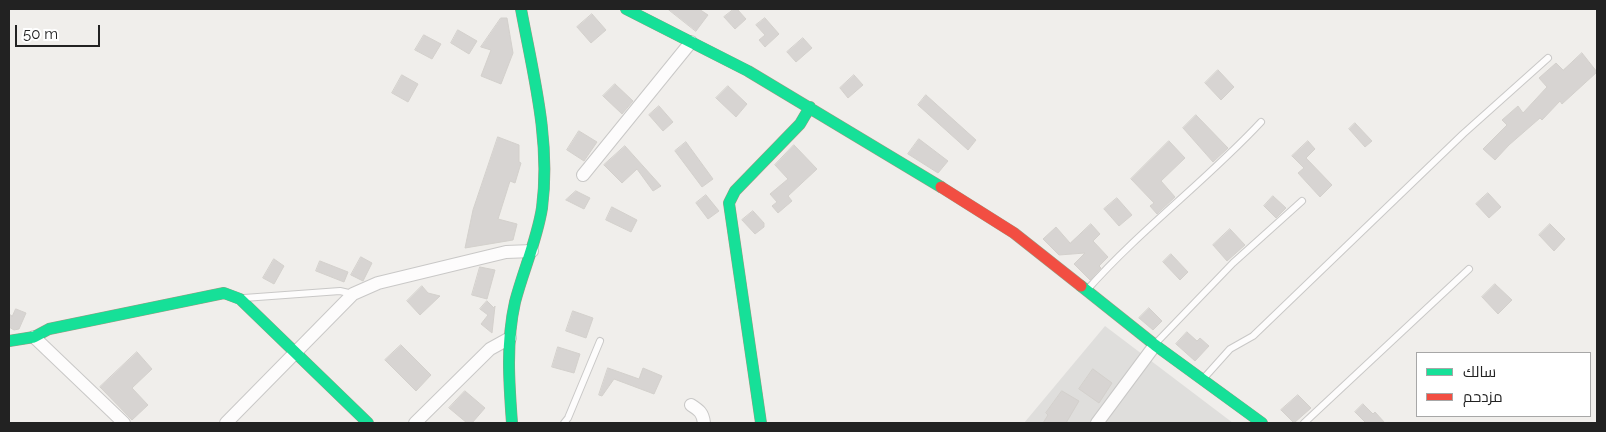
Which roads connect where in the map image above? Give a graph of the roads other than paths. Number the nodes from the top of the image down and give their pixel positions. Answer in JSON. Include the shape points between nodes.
{"nodes":[{"id":1,"x":521,"y":9,"type":"edge"},
{"id":2,"x":626,"y":9,"type":"edge"},
{"id":3,"x":691,"y":42,"type":"junction"},
{"id":4,"x":1548,"y":58,"type":"dead end"},
{"id":5,"x":810,"y":107,"type":"junction"},
{"id":6,"x":1261,"y":122,"type":"dead end"},
{"id":7,"x":584,"y":175,"type":"dead end"},
{"id":8,"x":1302,"y":201,"type":"dead end"},
{"id":9,"x":532,"y":250,"type":"junction"},
{"id":10,"x":1469,"y":269,"type":"dead end"},
{"id":11,"x":1087,"y":291,"type":"junction"},
{"id":12,"x":352,"y":294,"type":"junction"},
{"id":13,"x":240,"y":299,"type":"junction"},
{"id":14,"x":34,"y":337,"type":"junction"},
{"id":15,"x":510,"y":338,"type":"junction"},
{"id":16,"x":9,"y":341,"type":"edge"},
{"id":17,"x":600,"y":341,"type":"dead end"},
{"id":18,"x":1155,"y":345,"type":"junction"},
{"id":19,"x":295,"y":354,"type":"junction"},
{"id":20,"x":1203,"y":379,"type":"junction"},
{"id":21,"x":691,"y":405,"type":"dead end"},
{"id":22,"x":124,"y":423,"type":"edge"},
{"id":23,"x":226,"y":423,"type":"edge"},
{"id":24,"x":368,"y":423,"type":"edge"},
{"id":25,"x":415,"y":423,"type":"edge"},
{"id":26,"x":512,"y":423,"type":"edge"},
{"id":27,"x":564,"y":423,"type":"edge"},
{"id":28,"x":704,"y":423,"type":"edge"},
{"id":29,"x":761,"y":423,"type":"edge"},
{"id":30,"x":1097,"y":423,"type":"edge"},
{"id":31,"x":1262,"y":423,"type":"edge"},
{"id":32,"x":1304,"y":423,"type":"edge"}],
"edges":[{"from":1,"to":9,"type":"street","via":[[540,118],[543,161],[544,196]]},
{"from":2,"to":3,"type":"street"},
{"from":3,"to":5,"type":"street"},
{"from":3,"to":7,"type":"street"},
{"from":4,"to":20,"type":"lane","via":[[1463,134],[1252,336],[1230,349]]},
{"from":5,"to":11,"type":"street","via":[[1014,234]]},
{"from":5,"to":29,"type":"street","via":[[800,124],[735,191],[730,203]]},
{"from":6,"to":11,"type":"lane","via":[[1236,149],[1117,256]]},
{"from":8,"to":18,"type":"lane","via":[[1234,263]]},
{"from":9,"to":12,"type":"street","via":[[506,252],[378,283]]},
{"from":9,"to":15,"type":"street","via":[[518,288]]},
{"from":10,"to":32,"type":"lane"},
{"from":11,"to":18,"type":"street"},
{"from":12,"to":13,"type":"lane","via":[[340,291]]},
{"from":12,"to":19,"type":"street"},
{"from":13,"to":14,"type":"street","via":[[224,294],[49,329]]},
{"from":13,"to":19,"type":"street"},
{"from":14,"to":16,"type":"street"},
{"from":14,"to":22,"type":"street"},
{"from":15,"to":25,"type":"street","via":[[490,349]]},
{"from":15,"to":26,"type":"street","via":[[507,373]]},
{"from":17,"to":27,"type":"lane"},
{"from":18,"to":20,"type":"street"},
{"from":18,"to":30,"type":"street"},
{"from":19,"to":23,"type":"street"},
{"from":19,"to":24,"type":"street"},
{"from":20,"to":31,"type":"street"},
{"from":21,"to":28,"type":"street","via":[[700,411]]}]}
